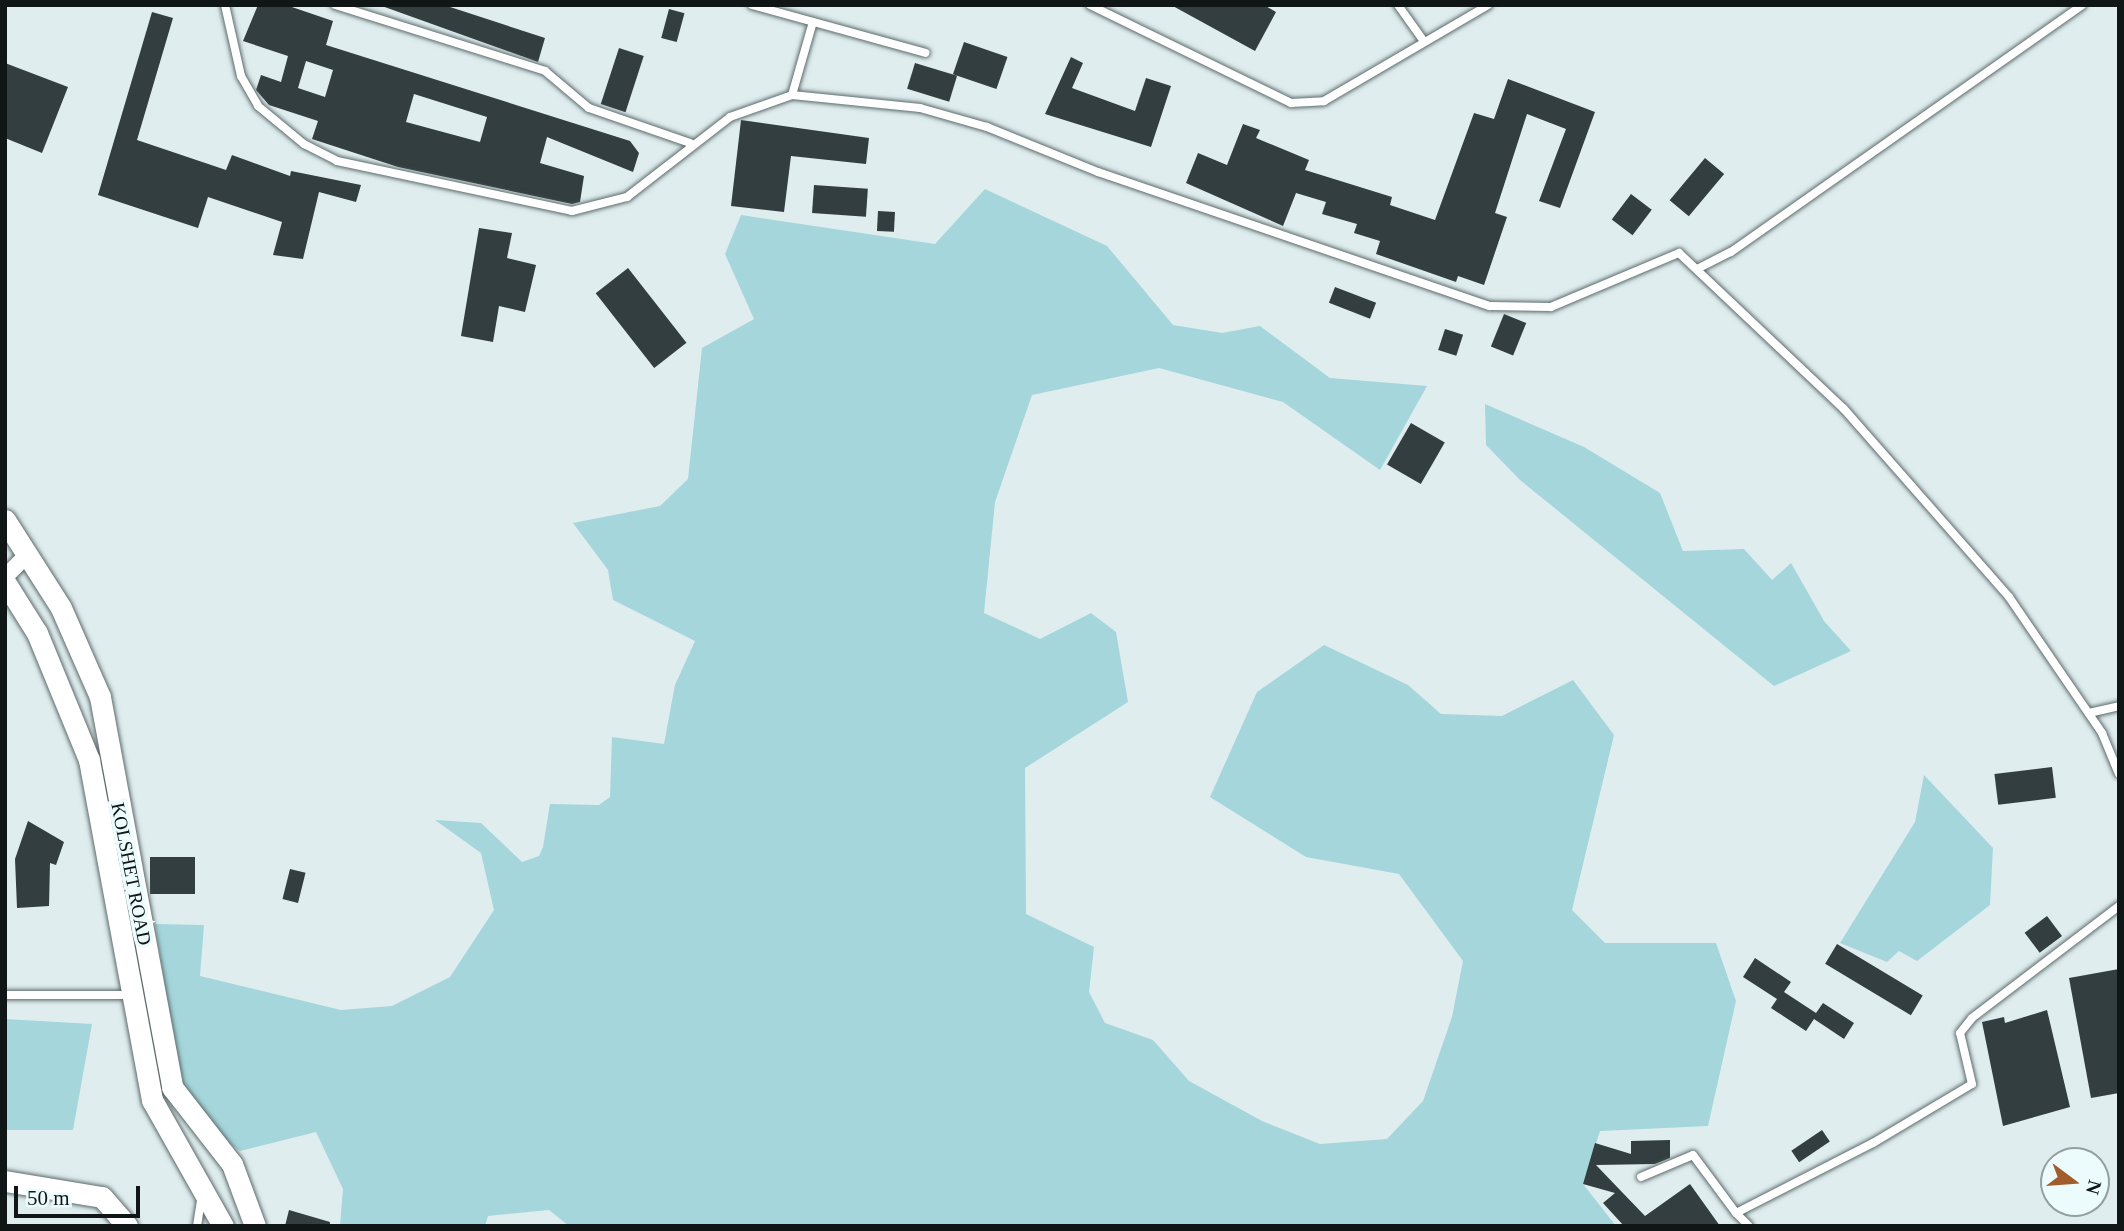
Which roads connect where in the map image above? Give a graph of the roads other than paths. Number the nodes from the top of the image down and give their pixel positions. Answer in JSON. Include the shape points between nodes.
{"nodes":[{"id":1,"x":225,"y":5,"type":"edge"},
{"id":2,"x":335,"y":5,"type":"edge"},
{"id":3,"x":752,"y":5,"type":"edge"},
{"id":4,"x":1090,"y":5,"type":"edge"},
{"id":5,"x":1398,"y":5,"type":"edge"},
{"id":6,"x":1488,"y":5,"type":"edge"},
{"id":7,"x":2082,"y":5,"type":"edge"},
{"id":8,"x":813,"y":22,"type":"junction"},
{"id":9,"x":1423,"y":40,"type":"junction"},
{"id":10,"x":926,"y":53,"type":"dead end"},
{"id":11,"x":792,"y":95,"type":"junction"},
{"id":12,"x":690,"y":143,"type":"junction"},
{"id":13,"x":1699,"y":268,"type":"junction"},
{"id":14,"x":5,"y":520,"type":"edge"},
{"id":15,"x":29,"y":554,"type":"junction"},
{"id":16,"x":5,"y":579,"type":"edge"},
{"id":17,"x":2119,"y":706,"type":"edge"},
{"id":18,"x":2089,"y":713,"type":"junction"},
{"id":19,"x":99,"y":759,"type":"junction"},
{"id":20,"x":2119,"y":774,"type":"edge"},
{"id":21,"x":2119,"y":906,"type":"edge"},
{"id":22,"x":142,"y":993,"type":"junction"},
{"id":23,"x":5,"y":995,"type":"edge"},
{"id":24,"x":172,"y":1087,"type":"junction"},
{"id":25,"x":152,"y":1100,"type":"junction"},
{"id":26,"x":1642,"y":1177,"type":"dead end"},
{"id":27,"x":5,"y":1181,"type":"edge"},
{"id":28,"x":204,"y":1189,"type":"junction"},
{"id":29,"x":1736,"y":1213,"type":"junction"},
{"id":30,"x":127,"y":1226,"type":"edge"},
{"id":31,"x":197,"y":1226,"type":"edge"},
{"id":32,"x":223,"y":1226,"type":"edge"},
{"id":33,"x":255,"y":1226,"type":"edge"},
{"id":34,"x":1749,"y":1226,"type":"edge"}],
"edges":[{"from":1,"to":12,"type":"lane","via":[[240,76],[258,106],[277,125],[337,161],[572,211],[627,197]]},
{"from":2,"to":12,"type":"lane","via":[[545,71],[589,108]]},
{"from":3,"to":8,"type":"lane"},
{"from":4,"to":9,"type":"lane","via":[[1291,103],[1324,101]]},
{"from":5,"to":9,"type":"lane"},
{"from":6,"to":9,"type":"lane"},
{"from":7,"to":13,"type":"lane","via":[[1731,252]]},
{"from":8,"to":10,"type":"lane"},
{"from":8,"to":11,"type":"lane"},
{"from":11,"to":12,"type":"lane","via":[[730,117]]},
{"from":11,"to":13,"type":"lane","via":[[920,108],[988,127],[1111,177],[1490,306],[1550,307],[1679,253]]},
{"from":13,"to":18,"type":"lane","via":[[1853,419],[2009,597]]},
{"from":14,"to":15,"type":"street","name":"KOLSHET ROAD"},
{"from":15,"to":16,"type":"street"},
{"from":15,"to":19,"type":"street","name":"KOLSHET ROAD","via":[[86,655]]},
{"from":16,"to":19,"type":"street","name":"KOLSHET ROAD"},
{"from":17,"to":18,"type":"lane"},
{"from":18,"to":20,"type":"lane"},
{"from":19,"to":22,"type":"street","name":"KOLSHET ROAD"},
{"from":21,"to":29,"type":"lane","via":[[1972,1018],[1960,1032],[1972,1084]]},
{"from":22,"to":23,"type":"lane"},
{"from":22,"to":24,"type":"street","name":"KOLSHET ROAD"},
{"from":22,"to":25,"type":"street","name":"KOLSHET ROAD"},
{"from":24,"to":25,"type":"street"},
{"from":24,"to":33,"type":"street","name":"KOLSHET ROAD","via":[[232,1164]]},
{"from":25,"to":28,"type":"street","name":"KOLSHET ROAD"},
{"from":26,"to":29,"type":"lane","via":[[1693,1155]]},
{"from":27,"to":30,"type":"street","via":[[102,1197]]},
{"from":28,"to":31,"type":"lane"},
{"from":28,"to":32,"type":"street","name":"KOLSHET ROAD"},
{"from":29,"to":34,"type":"lane"}]}
